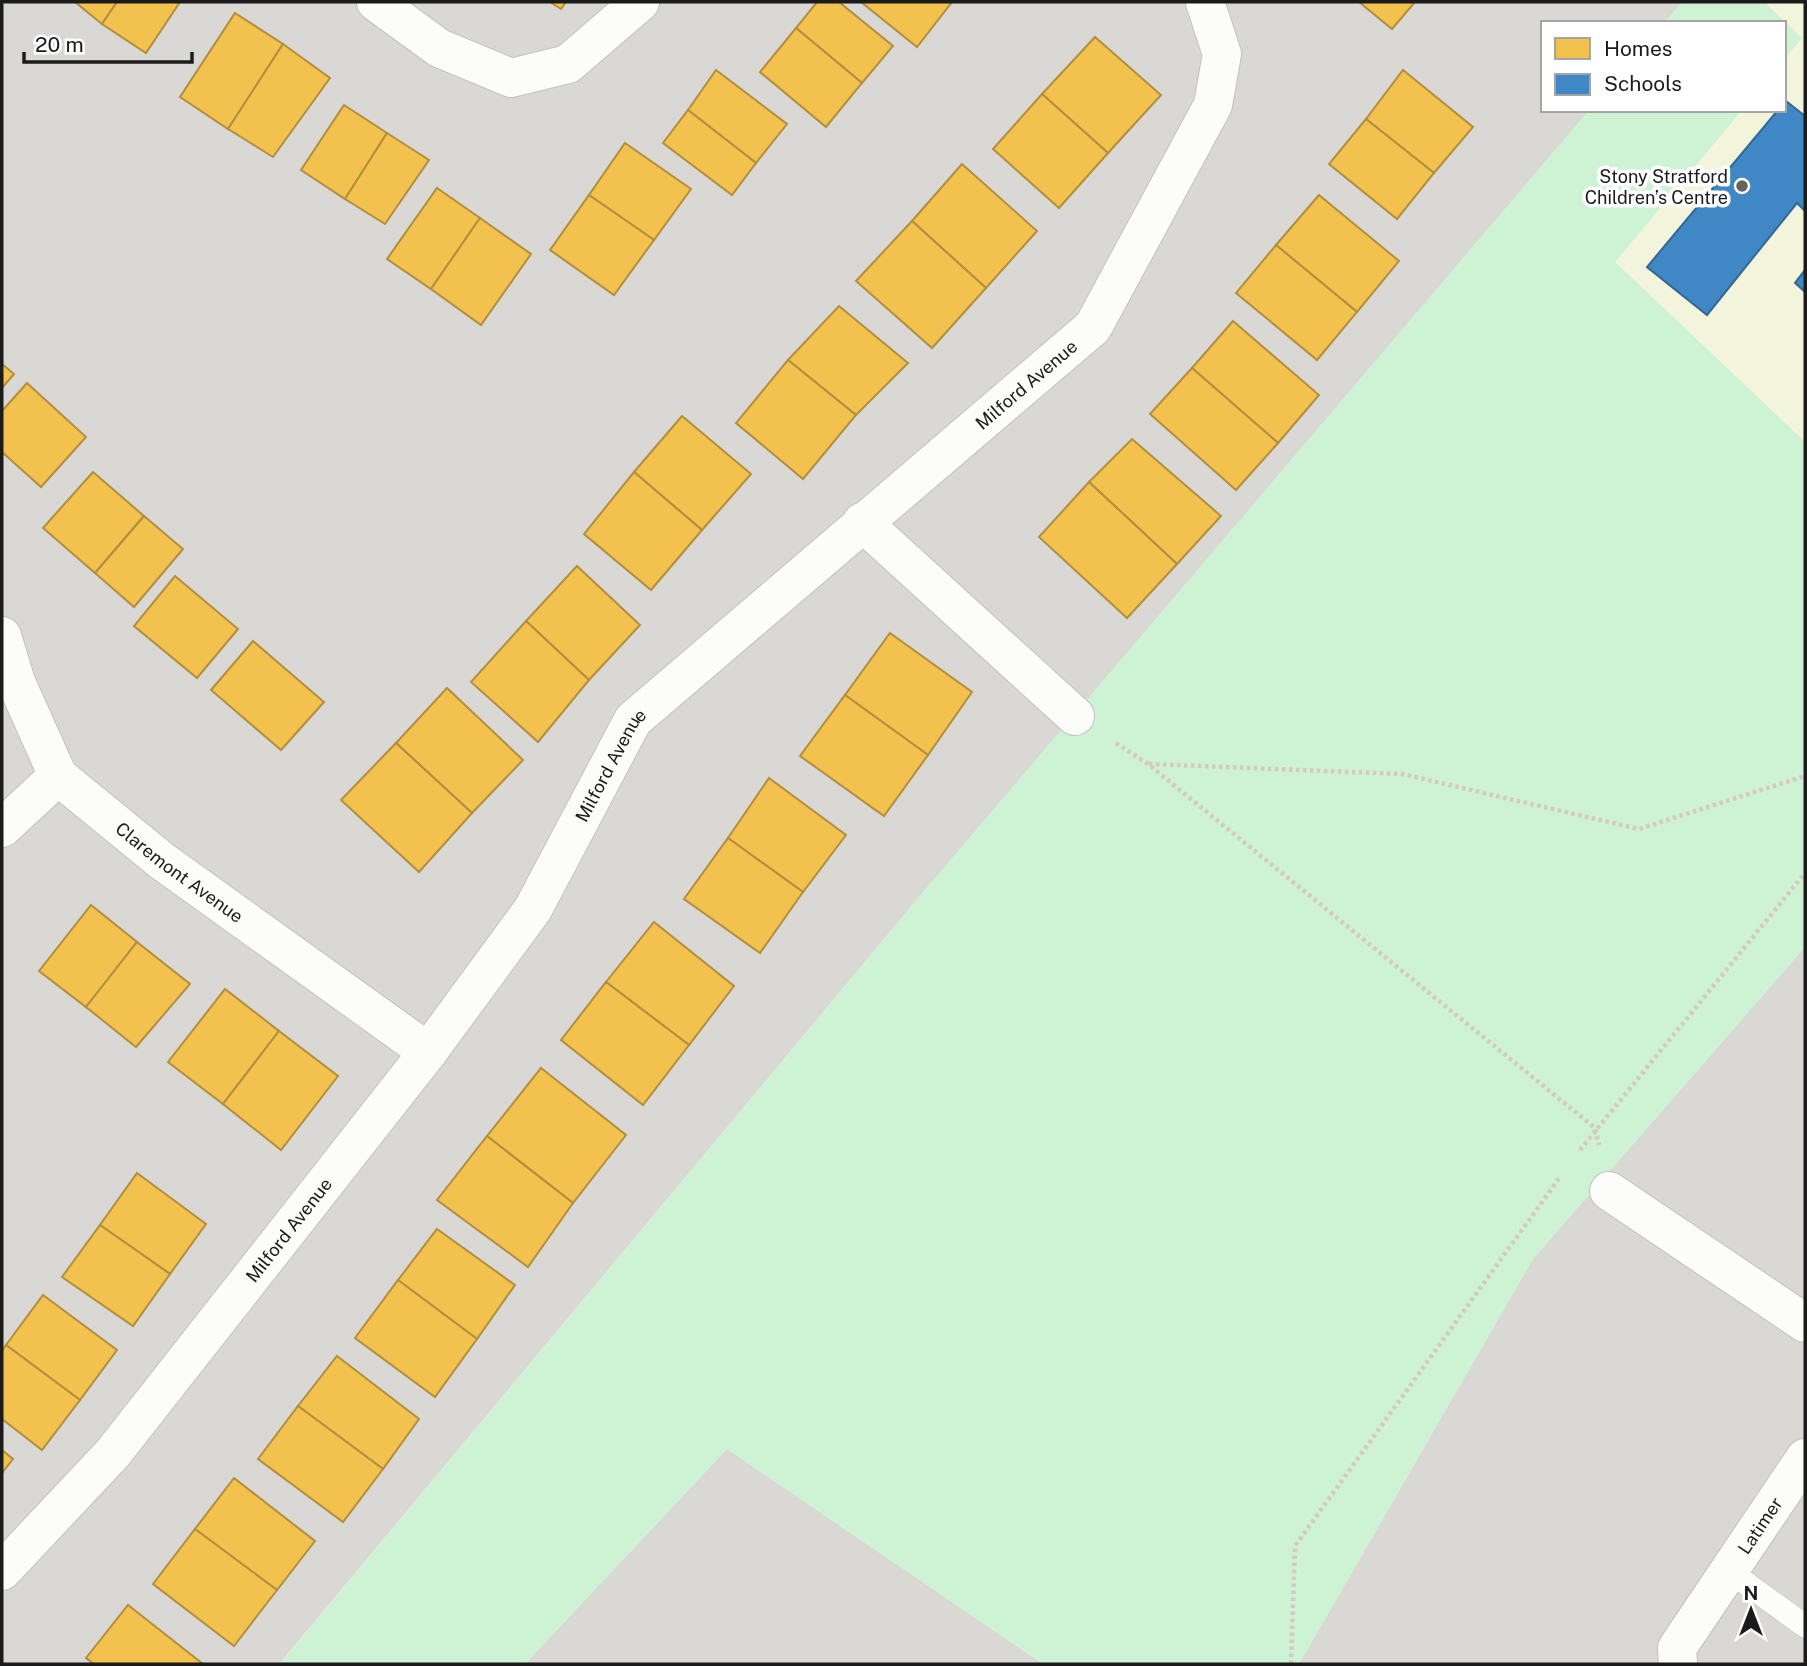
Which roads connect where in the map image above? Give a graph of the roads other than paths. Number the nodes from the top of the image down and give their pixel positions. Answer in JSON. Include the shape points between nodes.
{"nodes":[{"id":1,"x":376,"y":2,"type":"edge"},
{"id":2,"x":640,"y":2,"type":"edge"},
{"id":3,"x":1205,"y":2,"type":"edge"},
{"id":4,"x":862,"y":522,"type":"junction"},
{"id":5,"x":2,"y":636,"type":"edge"},
{"id":6,"x":1074,"y":716,"type":"road end"},
{"id":7,"x":58,"y":776,"type":"junction"},
{"id":8,"x":2,"y":828,"type":"edge"},
{"id":9,"x":428,"y":1052,"type":"junction"},
{"id":10,"x":1609,"y":1191,"type":"dead end"},
{"id":11,"x":1805,"y":1323,"type":"edge"},
{"id":12,"x":1805,"y":1458,"type":"edge"},
{"id":13,"x":2,"y":1571,"type":"edge"},
{"id":14,"x":1730,"y":1571,"type":"junction"},
{"id":15,"x":1805,"y":1626,"type":"edge"},
{"id":16,"x":1678,"y":1664,"type":"edge"}],
"edges":[{"from":1,"to":2,"type":"street","via":[[439,48],[511,78],[568,64]]},
{"from":3,"to":4,"type":"street","name":"Milford Avenue","via":[[1223,54],[1213,105],[1093,327]]},
{"from":4,"to":6,"type":"street"},
{"from":4,"to":9,"type":"street","name":"Milford Avenue","via":[[633,720],[533,909]]},
{"from":5,"to":7,"type":"street","name":"Claremont Avenue","via":[[16,682]]},
{"from":7,"to":8,"type":"street"},
{"from":7,"to":9,"type":"street","name":"Claremont Avenue","via":[[162,861]]},
{"from":9,"to":13,"type":"street","name":"Milford Avenue","via":[[113,1452]]},
{"from":10,"to":11,"type":"street"},
{"from":12,"to":14,"type":"street","name":"Latimer"},
{"from":14,"to":15,"type":"lane"},
{"from":14,"to":16,"type":"street","name":"Latimer","via":[[1677,1648]]}]}
